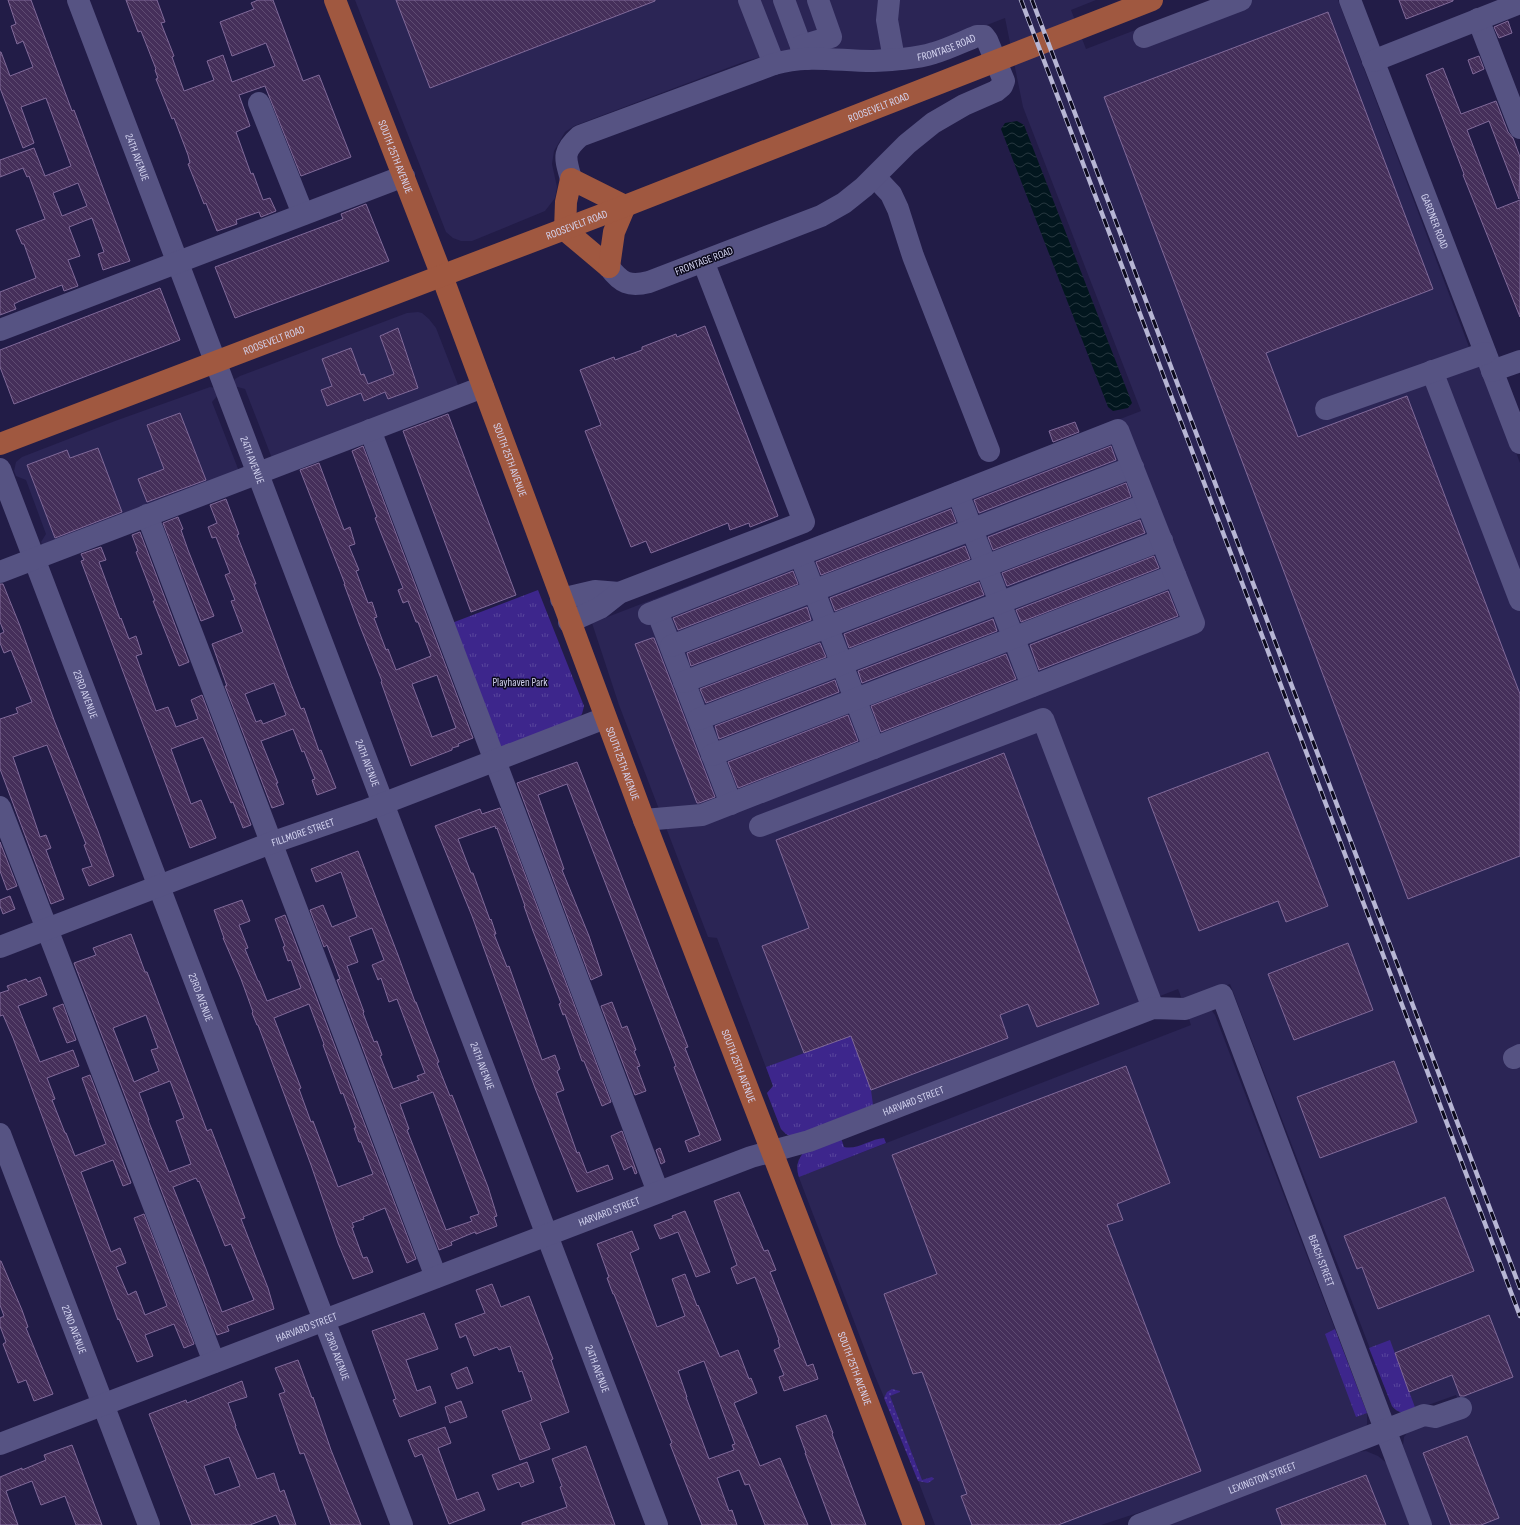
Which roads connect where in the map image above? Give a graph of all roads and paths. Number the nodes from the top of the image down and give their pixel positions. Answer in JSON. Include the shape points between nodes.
{"nodes":[{"id":1,"x":78,"y":0,"type":"edge"},
{"id":2,"x":335,"y":0,"type":"edge"},
{"id":3,"x":749,"y":0,"type":"edge"},
{"id":4,"x":784,"y":0,"type":"edge"},
{"id":5,"x":818,"y":0,"type":"edge"},
{"id":6,"x":889,"y":0,"type":"edge"},
{"id":7,"x":1152,"y":0,"type":"edge"},
{"id":8,"x":1241,"y":0,"type":"edge"},
{"id":9,"x":1350,"y":0,"type":"edge"},
{"id":10,"x":1520,"y":3,"type":"edge"},
{"id":11,"x":1478,"y":19,"type":"junction"},
{"id":12,"x":1144,"y":37,"type":"dead end"},
{"id":13,"x":804,"y":52,"type":"junction"},
{"id":14,"x":894,"y":59,"type":"junction"},
{"id":15,"x":1373,"y":60,"type":"junction"},
{"id":16,"x":774,"y":64,"type":"junction"},
{"id":17,"x":259,"y":103,"type":"dead end"},
{"id":18,"x":1520,"y":128,"type":"edge"},
{"id":19,"x":404,"y":176,"type":"junction"},
{"id":20,"x":876,"y":177,"type":"junction"},
{"id":21,"x":571,"y":179,"type":"junction"},
{"id":22,"x":625,"y":206,"type":"junction"},
{"id":23,"x":303,"y":214,"type":"junction"},
{"id":24,"x":564,"y":230,"type":"junction"},
{"id":25,"x":178,"y":262,"type":"junction"},
{"id":26,"x":702,"y":262,"type":"junction"},
{"id":27,"x":609,"y":267,"type":"junction"},
{"id":28,"x":442,"y":276,"type":"junction"},
{"id":29,"x":0,"y":330,"type":"edge"},
{"id":30,"x":1520,"y":361,"type":"edge"},
{"id":31,"x":216,"y":362,"type":"junction"},
{"id":32,"x":1489,"y":362,"type":"junction"},
{"id":33,"x":1432,"y":371,"type":"junction"},
{"id":34,"x":483,"y":387,"type":"junction"},
{"id":35,"x":1326,"y":409,"type":"dead end"},
{"id":36,"x":370,"y":430,"type":"junction"},
{"id":37,"x":1520,"y":443,"type":"edge"},
{"id":38,"x":0,"y":444,"type":"edge"},
{"id":39,"x":988,"y":451,"type":"dead end"},
{"id":40,"x":1133,"y":467,"type":"junction"},
{"id":41,"x":0,"y":469,"type":"edge"},
{"id":42,"x":258,"y":473,"type":"junction"},
{"id":43,"x":958,"y":493,"type":"junction"},
{"id":44,"x":1147,"y":504,"type":"junction"},
{"id":45,"x":147,"y":515,"type":"junction"},
{"id":46,"x":972,"y":529,"type":"junction"},
{"id":47,"x":1162,"y":540,"type":"junction"},
{"id":48,"x":800,"y":555,"type":"junction"},
{"id":49,"x":34,"y":558,"type":"junction"},
{"id":50,"x":986,"y":566,"type":"junction"},
{"id":51,"x":0,"y":572,"type":"edge"},
{"id":52,"x":1175,"y":575,"type":"junction"},
{"id":53,"x":814,"y":591,"type":"junction"},
{"id":54,"x":619,"y":593,"type":"junction"},
{"id":55,"x":561,"y":599,"type":"junction"},
{"id":56,"x":1520,"y":600,"type":"edge"},
{"id":57,"x":1000,"y":603,"type":"junction"},
{"id":58,"x":569,"y":622,"type":"junction"},
{"id":59,"x":828,"y":627,"type":"junction"},
{"id":60,"x":1013,"y":638,"type":"junction"},
{"id":61,"x":671,"y":646,"type":"junction"},
{"id":62,"x":842,"y":663,"type":"junction"},
{"id":63,"x":684,"y":682,"type":"junction"},
{"id":64,"x":1032,"y":686,"type":"junction"},
{"id":65,"x":856,"y":699,"type":"junction"},
{"id":66,"x":605,"y":718,"type":"junction"},
{"id":67,"x":698,"y":719,"type":"junction"},
{"id":68,"x":874,"y":748,"type":"junction"},
{"id":69,"x":712,"y":755,"type":"junction"},
{"id":70,"x":495,"y":761,"type":"junction"},
{"id":71,"x":383,"y":803,"type":"junction"},
{"id":72,"x":731,"y":804,"type":"junction"},
{"id":73,"x":0,"y":807,"type":"edge"},
{"id":74,"x":644,"y":820,"type":"junction"},
{"id":75,"x":760,"y":826,"type":"dead end"},
{"id":76,"x":271,"y":843,"type":"junction"},
{"id":77,"x":160,"y":885,"type":"junction"},
{"id":78,"x":47,"y":929,"type":"junction"},
{"id":79,"x":0,"y":947,"type":"edge"},
{"id":80,"x":1222,"y":995,"type":"joint"},
{"id":81,"x":1153,"y":1008,"type":"junction"},
{"id":82,"x":0,"y":1134,"type":"edge"},
{"id":83,"x":772,"y":1152,"type":"junction"},
{"id":84,"x":658,"y":1192,"type":"junction"},
{"id":85,"x":546,"y":1235,"type":"junction"},
{"id":86,"x":436,"y":1277,"type":"junction"},
{"id":87,"x":324,"y":1320,"type":"junction"},
{"id":88,"x":214,"y":1362,"type":"junction"},
{"id":89,"x":104,"y":1405,"type":"junction"},
{"id":90,"x":1461,"y":1408,"type":"dead end"},
{"id":91,"x":1386,"y":1430,"type":"junction"},
{"id":92,"x":0,"y":1444,"type":"edge"},
{"id":93,"x":149,"y":1525,"type":"edge"},
{"id":94,"x":402,"y":1525,"type":"edge"},
{"id":95,"x":657,"y":1525,"type":"edge"},
{"id":96,"x":914,"y":1525,"type":"edge"},
{"id":97,"x":1139,"y":1525,"type":"edge"},
{"id":98,"x":1421,"y":1525,"type":"edge"}],
"edges":[{"from":1,"to":25,"type":"street","name":"24TH AVENUE"},
{"from":2,"to":19,"type":"main road","name":"SOUTH 25TH AVENUE"},
{"from":3,"to":16,"type":"street"},
{"from":4,"to":13,"type":"street"},
{"from":5,"to":13,"type":"street","via":[[831,37]]},
{"from":6,"to":14,"type":"street","via":[[887,20]]},
{"from":7,"to":22,"type":"main road","name":"ROOSEVELT ROAD"},
{"from":8,"to":12,"type":"street"},
{"from":9,"to":15,"type":"street","name":"GARDNER ROAD"},
{"from":10,"to":11,"type":"street"},
{"from":11,"to":15,"type":"street"},
{"from":11,"to":18,"type":"street"},
{"from":13,"to":14,"type":"street","name":"FRONTAGE ROAD","via":[[872,61]]},
{"from":13,"to":16,"type":"street","name":"FRONTAGE ROAD"},
{"from":14,"to":20,"type":"street","name":"FRONTAGE ROAD","via":[[934,53],[976,36],[984,36],[1004,81],[996,91],[964,105],[933,123],[907,144]]},
{"from":15,"to":32,"type":"street","name":"GARDNER ROAD"},
{"from":16,"to":21,"type":"street","name":"FRONTAGE ROAD","via":[[580,136],[570,145],[565,158]]},
{"from":17,"to":23,"type":"street"},
{"from":19,"to":23,"type":"street"},
{"from":19,"to":28,"type":"main road","name":"SOUTH 25TH AVENUE"},
{"from":20,"to":26,"type":"street","name":"FRONTAGE ROAD","via":[[844,203],[821,216]]},
{"from":20,"to":39,"type":"street","via":[[891,194],[898,209],[913,256]]},
{"from":21,"to":22,"type":"main road"},
{"from":21,"to":24,"type":"main road"},
{"from":22,"to":24,"type":"main road","name":"ROOSEVELT ROAD"},
{"from":22,"to":27,"type":"main road","via":[[614,232]]},
{"from":23,"to":25,"type":"street"},
{"from":24,"to":27,"type":"main road"},
{"from":24,"to":28,"type":"main road","name":"ROOSEVELT ROAD"},
{"from":25,"to":29,"type":"street"},
{"from":25,"to":31,"type":"street","name":"24TH AVENUE"},
{"from":26,"to":27,"type":"street","name":"FRONTAGE ROAD","via":[[638,285],[625,283]]},
{"from":26,"to":54,"type":"street","via":[[804,522]]},
{"from":28,"to":31,"type":"main road","name":"ROOSEVELT ROAD"},
{"from":28,"to":34,"type":"main road","name":"SOUTH 25TH AVENUE"},
{"from":30,"to":32,"type":"street"},
{"from":31,"to":38,"type":"main road","name":"ROOSEVELT ROAD"},
{"from":31,"to":42,"type":"street","name":"24TH AVENUE"},
{"from":32,"to":33,"type":"street"},
{"from":32,"to":37,"type":"street","name":"GARDNER ROAD"},
{"from":33,"to":35,"type":"street"},
{"from":33,"to":56,"type":"street"},
{"from":34,"to":36,"type":"street"},
{"from":34,"to":55,"type":"main road","name":"SOUTH 25TH AVENUE"},
{"from":36,"to":42,"type":"street"},
{"from":36,"to":70,"type":"street"},
{"from":40,"to":43,"type":"street","via":[[1118,430]]},
{"from":40,"to":44,"type":"street"},
{"from":40,"to":46,"type":"street"},
{"from":41,"to":49,"type":"street","name":"23RD AVENUE"},
{"from":42,"to":45,"type":"street"},
{"from":42,"to":71,"type":"street","name":"24TH AVENUE"},
{"from":43,"to":46,"type":"street"},
{"from":43,"to":48,"type":"street"},
{"from":44,"to":47,"type":"street"},
{"from":44,"to":50,"type":"street"},
{"from":45,"to":49,"type":"street"},
{"from":45,"to":76,"type":"street"},
{"from":46,"to":50,"type":"street"},
{"from":46,"to":53,"type":"street"},
{"from":47,"to":52,"type":"street"},
{"from":47,"to":57,"type":"street"},
{"from":48,"to":53,"type":"street"},
{"from":48,"to":61,"type":"street","via":[[653,612]]},
{"from":49,"to":51,"type":"street"},
{"from":49,"to":77,"type":"street","name":"23RD AVENUE"},
{"from":50,"to":57,"type":"street"},
{"from":50,"to":59,"type":"street"},
{"from":52,"to":60,"type":"street"},
{"from":52,"to":64,"type":"street","via":[[1194,623]]},
{"from":53,"to":59,"type":"street"},
{"from":53,"to":61,"type":"street"},
{"from":54,"to":55,"type":"street","via":[[595,591]]},
{"from":54,"to":58,"type":"street","via":[[600,608]]},
{"from":55,"to":58,"type":"main road","name":"SOUTH 25TH AVENUE"},
{"from":57,"to":60,"type":"street"},
{"from":57,"to":62,"type":"street"},
{"from":58,"to":66,"type":"main road","name":"SOUTH 25TH AVENUE"},
{"from":59,"to":62,"type":"street"},
{"from":59,"to":63,"type":"street"},
{"from":60,"to":64,"type":"street"},
{"from":60,"to":65,"type":"street"},
{"from":61,"to":63,"type":"street"},
{"from":62,"to":65,"type":"street"},
{"from":62,"to":67,"type":"street"},
{"from":63,"to":67,"type":"street"},
{"from":64,"to":68,"type":"street"},
{"from":65,"to":68,"type":"street"},
{"from":65,"to":69,"type":"street"},
{"from":66,"to":70,"type":"street","name":"FILLMORE STREET"},
{"from":66,"to":74,"type":"main road","name":"SOUTH 25TH AVENUE"},
{"from":67,"to":69,"type":"street"},
{"from":68,"to":72,"type":"street"},
{"from":69,"to":72,"type":"street"},
{"from":70,"to":71,"type":"street","name":"FILLMORE STREET"},
{"from":70,"to":84,"type":"street"},
{"from":71,"to":76,"type":"street","name":"FILLMORE STREET"},
{"from":71,"to":85,"type":"street","name":"24TH AVENUE"},
{"from":72,"to":74,"type":"street","via":[[702,815]]},
{"from":73,"to":78,"type":"street"},
{"from":74,"to":83,"type":"main road","name":"SOUTH 25TH AVENUE"},
{"from":75,"to":81,"type":"street","via":[[1043,719]]},
{"from":76,"to":77,"type":"street","name":"FILLMORE STREET"},
{"from":76,"to":86,"type":"street"},
{"from":77,"to":78,"type":"street","name":"FILLMORE STREET"},
{"from":77,"to":87,"type":"street","name":"23RD AVENUE"},
{"from":78,"to":79,"type":"street","name":"FILLMORE STREET"},
{"from":78,"to":88,"type":"street"},
{"from":80,"to":81,"type":"street","name":"HARVARD STREET","via":[[1186,1009]]},
{"from":80,"to":91,"type":"street","name":"BEACH STREET"},
{"from":81,"to":83,"type":"street","name":"HARVARD STREET","via":[[809,1141]]},
{"from":82,"to":89,"type":"street","name":"22ND AVENUE"},
{"from":83,"to":84,"type":"street","name":"HARVARD STREET","via":[[751,1157]]},
{"from":83,"to":96,"type":"main road","name":"SOUTH 25TH AVENUE"},
{"from":84,"to":85,"type":"street","name":"HARVARD STREET"},
{"from":85,"to":86,"type":"street","name":"HARVARD STREET"},
{"from":85,"to":95,"type":"street","name":"24TH AVENUE"},
{"from":86,"to":87,"type":"street","name":"HARVARD STREET"},
{"from":87,"to":88,"type":"street","name":"HARVARD STREET"},
{"from":87,"to":94,"type":"street","name":"23RD AVENUE"},
{"from":88,"to":89,"type":"street","name":"HARVARD STREET"},
{"from":89,"to":92,"type":"street","name":"HARVARD STREET"},
{"from":89,"to":93,"type":"street","name":"22ND AVENUE"},
{"from":90,"to":91,"type":"street","name":"LEXINGTON STREET","via":[[1435,1417],[1424,1415]]},
{"from":91,"to":97,"type":"street","name":"LEXINGTON STREET"},
{"from":91,"to":98,"type":"street","name":"BEACH STREET"}]}
